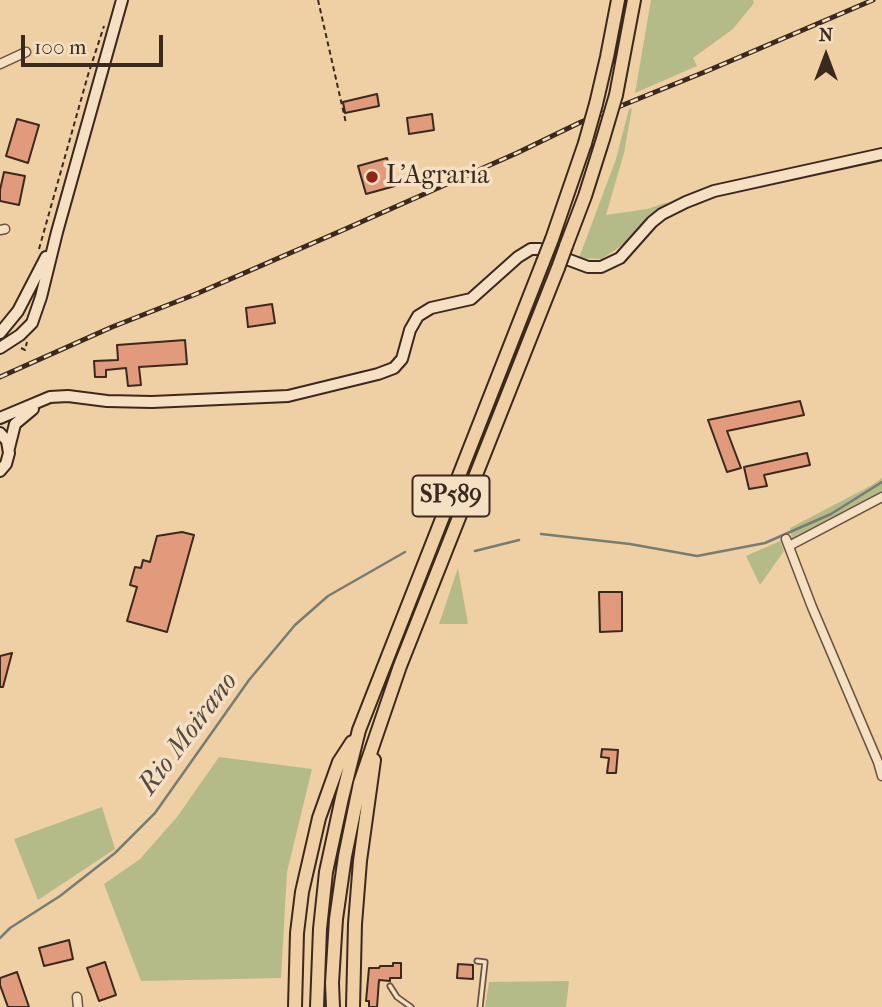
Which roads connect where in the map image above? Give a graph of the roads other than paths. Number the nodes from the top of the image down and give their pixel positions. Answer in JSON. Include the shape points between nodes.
{"nodes":[{"id":1,"x":122,"y":0,"type":"edge"},
{"id":2,"x":618,"y":0,"type":"edge"},
{"id":3,"x":634,"y":0,"type":"edge"},
{"id":4,"x":26,"y":52,"type":"dead end"},
{"id":5,"x":0,"y":64,"type":"edge"},
{"id":6,"x":882,"y":154,"type":"edge"},
{"id":7,"x":57,"y":232,"type":"junction"},
{"id":8,"x":0,"y":333,"type":"edge"},
{"id":9,"x":0,"y":348,"type":"edge"},
{"id":10,"x":50,"y":397,"type":"junction"},
{"id":11,"x":0,"y":418,"type":"edge"},
{"id":12,"x":0,"y":433,"type":"edge"},
{"id":13,"x":9,"y":448,"type":"junction"},
{"id":14,"x":0,"y":471,"type":"edge"},
{"id":15,"x":882,"y":497,"type":"edge"},
{"id":16,"x":379,"y":726,"type":"junction"},
{"id":17,"x":359,"y":730,"type":"junction"},
{"id":18,"x":882,"y":776,"type":"edge"},
{"id":19,"x":477,"y":961,"type":"dead end"},
{"id":20,"x":390,"y":986,"type":"dead end"},
{"id":21,"x":77,"y":997,"type":"dead end"},
{"id":22,"x":78,"y":1007,"type":"edge"},
{"id":23,"x":295,"y":1007,"type":"edge"},
{"id":24,"x":317,"y":1007,"type":"edge"},
{"id":25,"x":333,"y":1007,"type":"edge"},
{"id":26,"x":354,"y":1007,"type":"edge"},
{"id":27,"x":411,"y":1007,"type":"edge"},
{"id":28,"x":480,"y":1007,"type":"edge"}],
"edges":[{"from":1,"to":7,"type":"street"},
{"from":2,"to":17,"type":"main road","number":"SP589","bridge":true,"via":[[596,104],[552,239]]},
{"from":3,"to":16,"type":"main road","number":"SP589","bridge":true,"via":[[615,95],[585,196]]},
{"from":4,"to":5,"type":"street"},
{"from":6,"to":10,"type":"street","via":[[714,191],[686,202],[662,214],[620,258],[601,267],[531,249],[471,299],[431,307],[418,316],[402,359],[379,374],[289,396],[152,402]]},
{"from":7,"to":8,"type":"street","via":[[29,292]]},
{"from":7,"to":9,"type":"street","via":[[32,323]]},
{"from":10,"to":11,"type":"street"},
{"from":10,"to":13,"type":"street","via":[[15,424]]},
{"from":12,"to":13,"type":"street"},
{"from":13,"to":14,"type":"street"},
{"from":15,"to":18,"type":"street","via":[[787,542]]},
{"from":16,"to":25,"type":"main road","number":"SP589","via":[[360,782],[345,856],[336,919]]},
{"from":16,"to":26,"type":"main road","via":[[360,861]]},
{"from":17,"to":23,"type":"main road","via":[[340,762],[319,818],[302,892]]},
{"from":17,"to":24,"type":"main road","number":"SP589","via":[[326,872]]},
{"from":19,"to":28,"type":"lane","via":[[485,962]]},
{"from":20,"to":27,"type":"lane"},
{"from":21,"to":22,"type":"street"}]}
